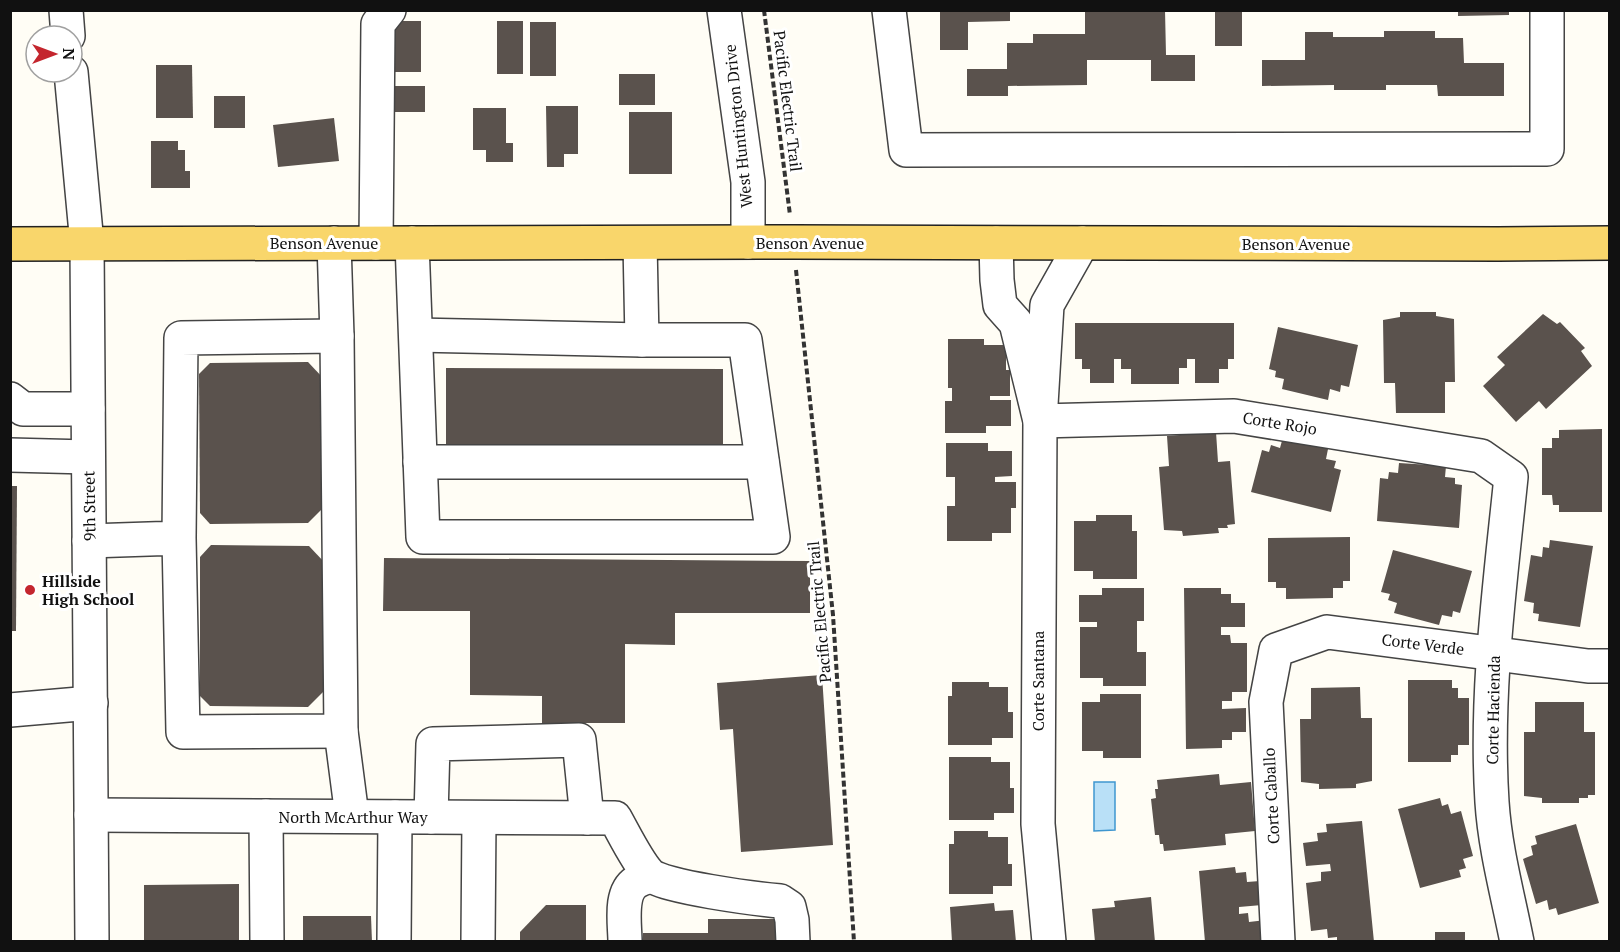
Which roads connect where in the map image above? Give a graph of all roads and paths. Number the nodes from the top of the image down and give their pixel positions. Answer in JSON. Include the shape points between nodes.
{"nodes":[{"id":1,"x":389,"y":10,"type":"edge"},
{"id":2,"x":724,"y":10,"type":"edge"},
{"id":3,"x":764,"y":10,"type":"edge"},
{"id":4,"x":889,"y":10,"type":"edge"},
{"id":5,"x":1547,"y":10,"type":"edge"},
{"id":6,"x":72,"y":84,"type":"edge"},
{"id":7,"x":787,"y":195,"type":"dead end"},
{"id":8,"x":748,"y":242,"type":"junction"},
{"id":9,"x":334,"y":243,"type":"junction"},
{"id":10,"x":376,"y":243,"type":"junction"},
{"id":11,"x":412,"y":243,"type":"junction"},
{"id":12,"x":640,"y":243,"type":"junction"},
{"id":13,"x":996,"y":243,"type":"junction"},
{"id":14,"x":1082,"y":243,"type":"junction"},
{"id":15,"x":1610,"y":243,"type":"edge"},
{"id":16,"x":10,"y":244,"type":"edge"},
{"id":17,"x":87,"y":244,"type":"junction"},
{"id":18,"x":797,"y":282,"type":"dead end"},
{"id":19,"x":1000,"y":305,"type":"junction"},
{"id":20,"x":1047,"y":305,"type":"junction"},
{"id":21,"x":416,"y":335,"type":"junction"},
{"id":22,"x":337,"y":336,"type":"junction"},
{"id":23,"x":642,"y":340,"type":"junction"},
{"id":24,"x":10,"y":399,"type":"edge"},
{"id":25,"x":88,"y":409,"type":"junction"},
{"id":26,"x":1040,"y":421,"type":"junction"},
{"id":27,"x":10,"y":455,"type":"edge"},
{"id":28,"x":88,"y":457,"type":"junction"},
{"id":29,"x":420,"y":462,"type":"junction"},
{"id":30,"x":762,"y":462,"type":"junction"},
{"id":31,"x":1511,"y":477,"type":"joint"},
{"id":32,"x":179,"y":538,"type":"junction"},
{"id":33,"x":89,"y":541,"type":"junction"},
{"id":34,"x":1276,"y":650,"type":"joint"},
{"id":35,"x":1493,"y":653,"type":"junction"},
{"id":36,"x":1610,"y":666,"type":"edge"},
{"id":37,"x":91,"y":703,"type":"junction"},
{"id":38,"x":10,"y":710,"type":"edge"},
{"id":39,"x":341,"y":731,"type":"junction"},
{"id":40,"x":92,"y":815,"type":"junction"},
{"id":41,"x":266,"y":816,"type":"junction"},
{"id":42,"x":352,"y":816,"type":"junction"},
{"id":43,"x":395,"y":817,"type":"junction"},
{"id":44,"x":431,"y":817,"type":"junction"},
{"id":45,"x":479,"y":818,"type":"junction"},
{"id":46,"x":601,"y":818,"type":"junction"},
{"id":47,"x":650,"y":876,"type":"junction"},
{"id":48,"x":92,"y":942,"type":"edge"},
{"id":49,"x":267,"y":942,"type":"edge"},
{"id":50,"x":394,"y":942,"type":"edge"},
{"id":51,"x":478,"y":942,"type":"edge"},
{"id":52,"x":625,"y":942,"type":"edge"},
{"id":53,"x":793,"y":942,"type":"edge"},
{"id":54,"x":854,"y":942,"type":"edge"},
{"id":55,"x":1049,"y":942,"type":"edge"},
{"id":56,"x":1278,"y":942,"type":"edge"},
{"id":57,"x":1517,"y":942,"type":"edge"}],
"edges":[{"from":1,"to":10,"type":"street","via":[[378,24]]},
{"from":2,"to":8,"type":"street","name":"West Huntington Drive","via":[[747,182]]},
{"from":3,"to":7,"type":"path","name":"Pacific Electric Trail"},
{"from":4,"to":5,"type":"street","via":[[906,150],[1547,149]]},
{"from":6,"to":17,"type":"street","name":"9th Street"},
{"from":8,"to":12,"type":"main road","name":"Benson Avenue"},
{"from":8,"to":13,"type":"main road","name":"Benson Avenue"},
{"from":9,"to":10,"type":"main road","name":"Benson Avenue"},
{"from":9,"to":17,"type":"main road","name":"Benson Avenue"},
{"from":9,"to":22,"type":"street"},
{"from":10,"to":11,"type":"main road","name":"Benson Avenue"},
{"from":11,"to":12,"type":"main road","name":"Benson Avenue"},
{"from":11,"to":21,"type":"street"},
{"from":12,"to":23,"type":"street"},
{"from":13,"to":14,"type":"main road","name":"Benson Avenue"},
{"from":13,"to":19,"type":"street"},
{"from":14,"to":15,"type":"main road","name":"Benson Avenue"},
{"from":14,"to":20,"type":"street","name":"Corte Santana"},
{"from":16,"to":17,"type":"main road","name":"Benson Avenue"},
{"from":17,"to":25,"type":"street","name":"9th Street"},
{"from":18,"to":54,"type":"path","name":"Pacific Electric Trail","via":[[833,615]]},
{"from":19,"to":20,"type":"street"},
{"from":19,"to":26,"type":"street","name":"Corte Santana","via":[[1016,323]]},
{"from":20,"to":26,"type":"street","name":"Corte Santana"},
{"from":21,"to":23,"type":"street"},
{"from":21,"to":29,"type":"street"},
{"from":22,"to":32,"type":"street","via":[[181,338]]},
{"from":22,"to":39,"type":"street"},
{"from":23,"to":30,"type":"street","via":[[745,340]]},
{"from":24,"to":25,"type":"street","via":[[23,409]]},
{"from":25,"to":28,"type":"street","name":"9th Street"},
{"from":26,"to":31,"type":"street","name":"Corte Rojo","via":[[1234,416],[1481,456]]},
{"from":26,"to":55,"type":"street","name":"Corte Santana","via":[[1038,824]]},
{"from":27,"to":28,"type":"street"},
{"from":28,"to":33,"type":"street","name":"9th Street"},
{"from":29,"to":30,"type":"street"},
{"from":29,"to":30,"type":"street","via":[[423,537],[773,537]]},
{"from":31,"to":35,"type":"street","name":"Corte Hacienda"},
{"from":32,"to":33,"type":"street"},
{"from":32,"to":39,"type":"street","via":[[183,732]]},
{"from":33,"to":37,"type":"street","name":"9th Street"},
{"from":34,"to":35,"type":"street","name":"Corte Verde","via":[[1327,632]]},
{"from":34,"to":56,"type":"street","name":"Corte Caballo","via":[[1266,702]]},
{"from":35,"to":36,"type":"street","name":"Corte Verde"},
{"from":35,"to":57,"type":"street","name":"Corte Hacienda","via":[[1492,803]]},
{"from":37,"to":38,"type":"street"},
{"from":37,"to":40,"type":"street","name":"9th Street"},
{"from":39,"to":42,"type":"street"},
{"from":40,"to":41,"type":"street","name":"North McArthur Way"},
{"from":40,"to":48,"type":"street","name":"9th Street"},
{"from":41,"to":42,"type":"street","name":"North McArthur Way"},
{"from":41,"to":49,"type":"street"},
{"from":42,"to":43,"type":"street","name":"North McArthur Way"},
{"from":43,"to":44,"type":"street","name":"North McArthur Way"},
{"from":43,"to":50,"type":"street"},
{"from":44,"to":45,"type":"street","name":"North McArthur Way"},
{"from":44,"to":46,"type":"street","via":[[433,744],[579,741]]},
{"from":45,"to":46,"type":"street","name":"North McArthur Way"},
{"from":45,"to":51,"type":"street"},
{"from":46,"to":47,"type":"street"},
{"from":47,"to":52,"type":"street","via":[[636,882],[625,900]]},
{"from":47,"to":53,"type":"street","via":[[715,893],[780,902],[789,907]]}]}
